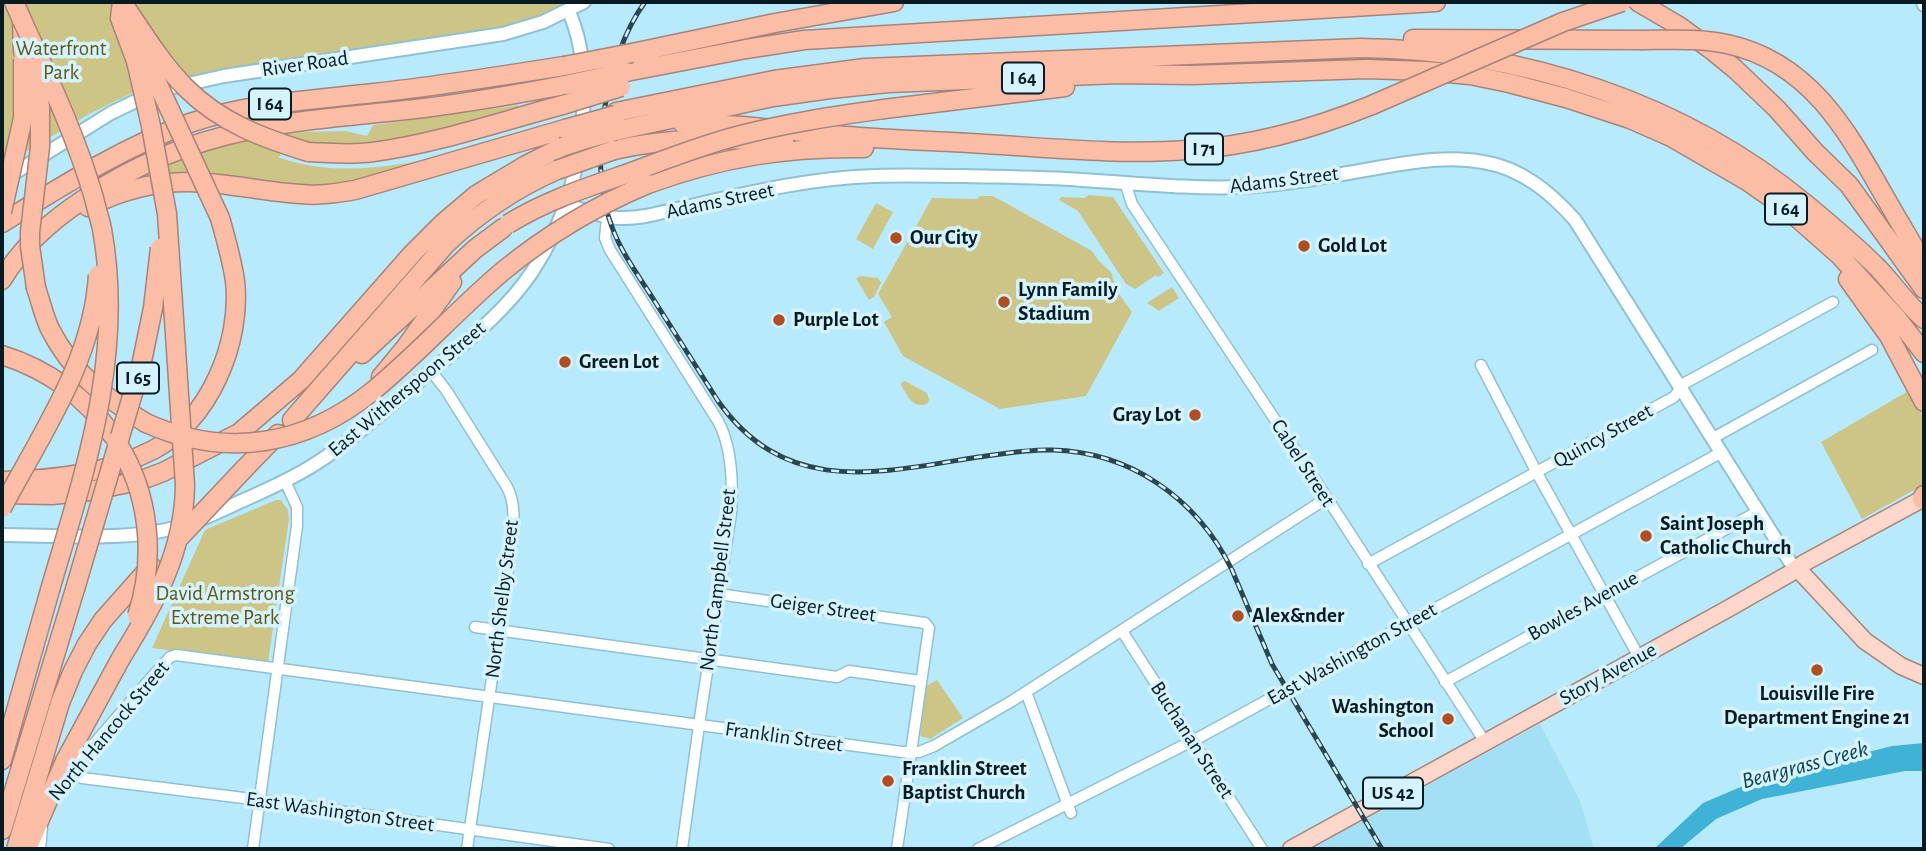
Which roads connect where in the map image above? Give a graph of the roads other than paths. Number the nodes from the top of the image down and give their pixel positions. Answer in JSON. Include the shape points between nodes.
{"nodes":[{"id":1,"x":14,"y":2,"type":"edge"},
{"id":2,"x":122,"y":2,"type":"edge"},
{"id":3,"x":584,"y":2,"type":"edge"},
{"id":4,"x":864,"y":2,"type":"edge"},
{"id":5,"x":894,"y":2,"type":"edge"},
{"id":6,"x":1436,"y":2,"type":"edge"},
{"id":7,"x":1622,"y":2,"type":"edge"},
{"id":8,"x":1639,"y":2,"type":"edge"},
{"id":9,"x":569,"y":10,"type":"junction"},
{"id":10,"x":22,"y":20,"type":"junction"},
{"id":11,"x":775,"y":23,"type":"junction"},
{"id":12,"x":23,"y":52,"type":"junction"},
{"id":13,"x":1231,"y":52,"type":"junction"},
{"id":14,"x":1192,"y":75,"type":"junction"},
{"id":15,"x":624,"y":80,"type":"junction"},
{"id":16,"x":1612,"y":114,"type":"junction"},
{"id":17,"x":620,"y":117,"type":"junction"},
{"id":18,"x":565,"y":118,"type":"junction"},
{"id":19,"x":655,"y":122,"type":"junction"},
{"id":20,"x":1030,"y":147,"type":"junction"},
{"id":21,"x":893,"y":148,"type":"junction"},
{"id":22,"x":1815,"y":152,"type":"junction"},
{"id":23,"x":159,"y":160,"type":"junction"},
{"id":24,"x":2,"y":181,"type":"edge"},
{"id":25,"x":1125,"y":182,"type":"junction"},
{"id":26,"x":93,"y":198,"type":"junction"},
{"id":27,"x":566,"y":205,"type":"junction"},
{"id":28,"x":2,"y":212,"type":"edge"},
{"id":29,"x":607,"y":218,"type":"junction"},
{"id":30,"x":2,"y":223,"type":"edge"},
{"id":31,"x":505,"y":226,"type":"junction"},
{"id":32,"x":1924,"y":264,"type":"edge"},
{"id":33,"x":2,"y":280,"type":"edge"},
{"id":34,"x":1924,"y":289,"type":"edge"},
{"id":35,"x":2,"y":291,"type":"edge"},
{"id":36,"x":1833,"y":302,"type":"dead end"},
{"id":37,"x":1924,"y":312,"type":"edge"},
{"id":38,"x":1924,"y":319,"type":"edge"},
{"id":39,"x":1872,"y":350,"type":"dead end"},
{"id":40,"x":1924,"y":353,"type":"edge"},
{"id":41,"x":4,"y":356,"type":"edge"},
{"id":42,"x":1481,"y":365,"type":"dead end"},
{"id":43,"x":431,"y":370,"type":"junction"},
{"id":44,"x":1681,"y":388,"type":"junction"},
{"id":45,"x":1924,"y":402,"type":"edge"},
{"id":46,"x":351,"y":407,"type":"junction"},
{"id":47,"x":292,"y":420,"type":"junction"},
{"id":48,"x":1713,"y":438,"type":"junction"},
{"id":49,"x":1722,"y":452,"type":"junction"},
{"id":50,"x":1537,"y":473,"type":"junction"},
{"id":51,"x":2,"y":481,"type":"edge"},
{"id":52,"x":285,"y":481,"type":"junction"},
{"id":53,"x":2,"y":494,"type":"edge"},
{"id":54,"x":1923,"y":497,"type":"edge"},
{"id":55,"x":1327,"y":498,"type":"junction"},
{"id":56,"x":2,"y":508,"type":"edge"},
{"id":57,"x":1759,"y":510,"type":"junction"},
{"id":58,"x":2,"y":535,"type":"edge"},
{"id":59,"x":1571,"y":535,"type":"junction"},
{"id":60,"x":1368,"y":564,"type":"junction"},
{"id":61,"x":1797,"y":568,"type":"junction"},
{"id":62,"x":718,"y":594,"type":"junction"},
{"id":63,"x":1604,"y":595,"type":"junction"},
{"id":64,"x":1407,"y":624,"type":"junction"},
{"id":65,"x":475,"y":627,"type":"dead end"},
{"id":66,"x":498,"y":631,"type":"junction"},
{"id":67,"x":1122,"y":631,"type":"junction"},
{"id":68,"x":173,"y":655,"type":"joint"},
{"id":69,"x":1639,"y":657,"type":"junction"},
{"id":70,"x":121,"y":658,"type":"junction"},
{"id":71,"x":708,"y":660,"type":"junction"},
{"id":72,"x":278,"y":670,"type":"junction"},
{"id":73,"x":1924,"y":676,"type":"edge"},
{"id":74,"x":920,"y":681,"type":"junction"},
{"id":75,"x":1445,"y":682,"type":"junction"},
{"id":76,"x":1026,"y":691,"type":"junction"},
{"id":77,"x":489,"y":698,"type":"junction"},
{"id":78,"x":698,"y":725,"type":"junction"},
{"id":79,"x":1193,"y":741,"type":"junction"},
{"id":80,"x":1485,"y":742,"type":"junction"},
{"id":81,"x":911,"y":752,"type":"junction"},
{"id":82,"x":2,"y":760,"type":"edge"},
{"id":83,"x":71,"y":772,"type":"junction"},
{"id":84,"x":260,"y":800,"type":"junction"},
{"id":85,"x":1069,"y":809,"type":"junction"},
{"id":86,"x":2,"y":830,"type":"edge"},
{"id":87,"x":470,"y":830,"type":"junction"},
{"id":88,"x":16,"y":849,"type":"edge"},
{"id":89,"x":27,"y":849,"type":"edge"},
{"id":90,"x":40,"y":849,"type":"edge"},
{"id":91,"x":253,"y":849,"type":"edge"},
{"id":92,"x":467,"y":849,"type":"edge"},
{"id":93,"x":609,"y":849,"type":"edge"},
{"id":94,"x":682,"y":849,"type":"edge"},
{"id":95,"x":897,"y":849,"type":"edge"},
{"id":96,"x":978,"y":849,"type":"edge"},
{"id":97,"x":1262,"y":849,"type":"edge"},
{"id":98,"x":1292,"y":849,"type":"edge"}],
"edges":[{"from":1,"to":10,"type":"highway","number":"I 65"},
{"from":2,"to":18,"type":"highway","bridge":true,"via":[[166,65],[205,104],[260,137],[308,152],[380,157]]},
{"from":2,"to":23,"type":"highway","number":"I 65","bridge":true,"via":[[120,18]]},
{"from":2,"to":51,"type":"highway","bridge":true,"via":[[220,219],[235,284],[233,333],[211,392],[188,424],[155,450],[86,473],[43,481]]},
{"from":3,"to":9,"type":"street","name":"River Road"},
{"from":4,"to":11,"type":"highway"},
{"from":5,"to":11,"type":"highway","number":"I 64"},
{"from":6,"to":15,"type":"highway","via":[[867,35]]},
{"from":7,"to":20,"type":"highway","number":"I 71","bridge":true,"via":[[1292,133],[1210,148]]},
{"from":8,"to":22,"type":"highway","number":"I 64","via":[[1735,69]]},
{"from":9,"to":24,"type":"street","name":"River Road","via":[[503,34],[170,88],[111,113]]},
{"from":9,"to":27,"type":"street","name":"East Witherspoon Street","via":[[582,61],[584,95],[579,153]]},
{"from":10,"to":12,"type":"highway","bridge":true},
{"from":10,"to":26,"type":"highway","number":"I 65","bridge":true,"via":[[73,134]]},
{"from":11,"to":30,"type":"highway","number":"I 64","bridge":true,"via":[[564,66],[446,85],[258,106],[190,123],[132,148]]},
{"from":12,"to":28,"type":"highway","bridge":true,"via":[[23,118]]},
{"from":12,"to":46,"type":"highway","bridge":true,"via":[[34,73],[40,106],[30,246],[36,288],[49,328],[83,375],[108,399],[146,423],[199,441],[257,443],[300,433]]},
{"from":13,"to":17,"type":"highway","via":[[842,70],[774,80]]},
{"from":13,"to":32,"type":"highway","bridge":true,"via":[[1293,42],[1347,40],[1685,40],[1725,44],[1762,56],[1818,95],[1837,118]]},
{"from":13,"to":38,"type":"highway","via":[[1361,48],[1438,52],[1529,68],[1602,89],[1695,131],[1782,185],[1876,266]]},
{"from":14,"to":16,"type":"highway","number":"I 64","via":[[1366,69],[1455,73],[1509,83]]},
{"from":14,"to":19,"type":"highway","number":"I 64","via":[[858,85]]},
{"from":14,"to":31,"type":"highway","bridge":true,"via":[[1036,90],[791,124],[724,140],[556,199]]},
{"from":15,"to":18,"type":"highway","bridge":true},
{"from":15,"to":33,"type":"highway","bridge":true,"via":[[270,126],[188,147],[116,180],[63,213],[27,246]]},
{"from":16,"to":40,"type":"highway","number":"I 64","via":[[1682,143],[1787,209],[1867,284]]},
{"from":16,"to":45,"type":"highway","via":[[1727,176],[1812,241],[1877,317]]},
{"from":17,"to":18,"type":"highway","bridge":true},
{"from":17,"to":19,"type":"highway","number":"I 64"},
{"from":17,"to":53,"type":"highway","number":"I 64","bridge":true,"via":[[476,195],[412,254],[301,380],[239,433],[139,481],[52,495]]},
{"from":18,"to":35,"type":"highway","via":[[371,187],[338,193],[303,195],[190,182],[123,192],[88,207],[54,230],[24,259]]},
{"from":19,"to":20,"type":"highway"},
{"from":20,"to":21,"type":"highway"},
{"from":21,"to":46,"type":"highway","bridge":true,"via":[[765,152],[696,167],[600,206],[522,256]]},
{"from":21,"to":47,"type":"highway","bridge":true,"via":[[687,139],[614,150],[541,177],[498,202],[446,244]]},
{"from":22,"to":34,"type":"highway","via":[[1849,185]]},
{"from":22,"to":37,"type":"highway","number":"I 64"},
{"from":23,"to":70,"type":"highway","bridge":true,"via":[[169,234],[185,505],[168,573]]},
{"from":23,"to":86,"type":"highway","number":"I 65","bridge":true,"via":[[158,278],[141,366]]},
{"from":25,"to":29,"type":"street","name":"Adams Street","via":[[899,175],[833,178],[638,217]]},
{"from":25,"to":44,"type":"street","name":"Adams Street","via":[[1257,186],[1445,159],[1480,161],[1508,169],[1544,188],[1574,220]]},
{"from":25,"to":55,"type":"street","name":"Cabel Street","via":[[1132,204]]},
{"from":26,"to":56,"type":"highway","bridge":true,"via":[[98,264],[86,341],[72,378]]},
{"from":26,"to":82,"type":"highway","number":"I 65","bridge":true,"via":[[102,227],[108,286],[105,375],[92,442]]},
{"from":27,"to":29,"type":"street","name":"Adams Street"},
{"from":27,"to":43,"type":"street","name":"East Witherspoon Street","via":[[544,252],[518,290],[483,327]]},
{"from":29,"to":62,"type":"street","name":"North Campbell Street","via":[[605,237],[610,250],[724,434],[732,501]]},
{"from":31,"to":46,"type":"highway","bridge":true,"via":[[464,267],[385,373]]},
{"from":31,"to":47,"type":"highway"},
{"from":36,"to":44,"type":"street","name":"Quincy Street"},
{"from":39,"to":48,"type":"street"},
{"from":41,"to":70,"type":"highway","bridge":true,"via":[[30,365],[67,388],[102,420],[122,451],[139,492],[148,552],[143,597]]},
{"from":42,"to":50,"type":"street"},
{"from":43,"to":52,"type":"street","name":"East Witherspoon Street","via":[[350,439]]},
{"from":43,"to":66,"type":"street","name":"North Shelby Street","via":[[512,495],[513,527]]},
{"from":44,"to":48,"type":"street","name":"Adams Street"},
{"from":44,"to":50,"type":"street","name":"Quincy Street","via":[[1674,397]]},
{"from":47,"to":88,"type":"highway","bridge":true,"via":[[94,632],[60,703]]},
{"from":48,"to":49,"type":"street","name":"Adams Street"},
{"from":49,"to":57,"type":"street","name":"Adams Street"},
{"from":49,"to":59,"type":"street","name":"East Washington Street"},
{"from":50,"to":59,"type":"street"},
{"from":50,"to":60,"type":"street","name":"Quincy Street"},
{"from":52,"to":58,"type":"street","name":"East Witherspoon Street","via":[[204,518],[167,529],[108,536]]},
{"from":52,"to":72,"type":"street","via":[[297,507],[297,526]]},
{"from":54,"to":61,"type":"main road","name":"Story Avenue","number":"US 42"},
{"from":55,"to":60,"type":"street","name":"Cabel Street"},
{"from":55,"to":67,"type":"street","name":"Franklin Street"},
{"from":57,"to":61,"type":"street","name":"Adams Street"},
{"from":57,"to":63,"type":"street","name":"Bowles Avenue"},
{"from":59,"to":63,"type":"street"},
{"from":59,"to":64,"type":"street","name":"East Washington Street"},
{"from":60,"to":64,"type":"street","name":"Cabel Street"},
{"from":61,"to":69,"type":"main road","name":"Story Avenue","number":"US 42"},
{"from":61,"to":73,"type":"main road","via":[[1865,640]]},
{"from":62,"to":71,"type":"street","name":"North Campbell Street"},
{"from":62,"to":74,"type":"street","name":"Geiger Street","via":[[925,623],[929,628]]},
{"from":63,"to":69,"type":"street"},
{"from":63,"to":75,"type":"street","name":"Bowles Avenue"},
{"from":64,"to":75,"type":"street","name":"Cabel Street"},
{"from":64,"to":79,"type":"street","name":"East Washington Street"},
{"from":65,"to":66,"type":"street"},
{"from":66,"to":71,"type":"street"},
{"from":66,"to":77,"type":"street","name":"North Shelby Street"},
{"from":67,"to":76,"type":"street","name":"Franklin Street"},
{"from":67,"to":79,"type":"street","name":"Buchanan Street"},
{"from":68,"to":72,"type":"street","name":"Franklin Street"},
{"from":68,"to":83,"type":"street","name":"North Hancock Street"},
{"from":69,"to":80,"type":"main road","name":"Story Avenue","number":"US 42"},
{"from":70,"to":89,"type":"highway","via":[[65,761]]},
{"from":71,"to":74,"type":"street","via":[[837,677],[849,671]]},
{"from":71,"to":78,"type":"street","name":"North Campbell Street"},
{"from":72,"to":77,"type":"street","name":"Franklin Street"},
{"from":72,"to":84,"type":"street"},
{"from":74,"to":81,"type":"street"},
{"from":75,"to":80,"type":"street","name":"Cabel Street"},
{"from":76,"to":81,"type":"street","name":"Franklin Street","via":[[934,746]]},
{"from":76,"to":85,"type":"street"},
{"from":77,"to":78,"type":"street","name":"Franklin Street"},
{"from":77,"to":87,"type":"street","name":"North Shelby Street"},
{"from":78,"to":81,"type":"street","name":"Franklin Street"},
{"from":78,"to":94,"type":"street","name":"North Campbell Street"},
{"from":79,"to":85,"type":"street","name":"East Washington Street"},
{"from":79,"to":97,"type":"street","name":"Buchanan Street"},
{"from":80,"to":98,"type":"main road","name":"Story Avenue","number":"US 42"},
{"from":81,"to":95,"type":"street"},
{"from":83,"to":84,"type":"street","name":"East Washington Street","via":[[82,778]]},
{"from":83,"to":90,"type":"street","name":"North Hancock Street","via":[[46,806]]},
{"from":84,"to":87,"type":"street","name":"East Washington Street"},
{"from":84,"to":91,"type":"street"},
{"from":85,"to":96,"type":"street","name":"East Washington Street"},
{"from":87,"to":92,"type":"street","name":"North Shelby Street"},
{"from":87,"to":93,"type":"street","name":"East Washington Street"}]}
